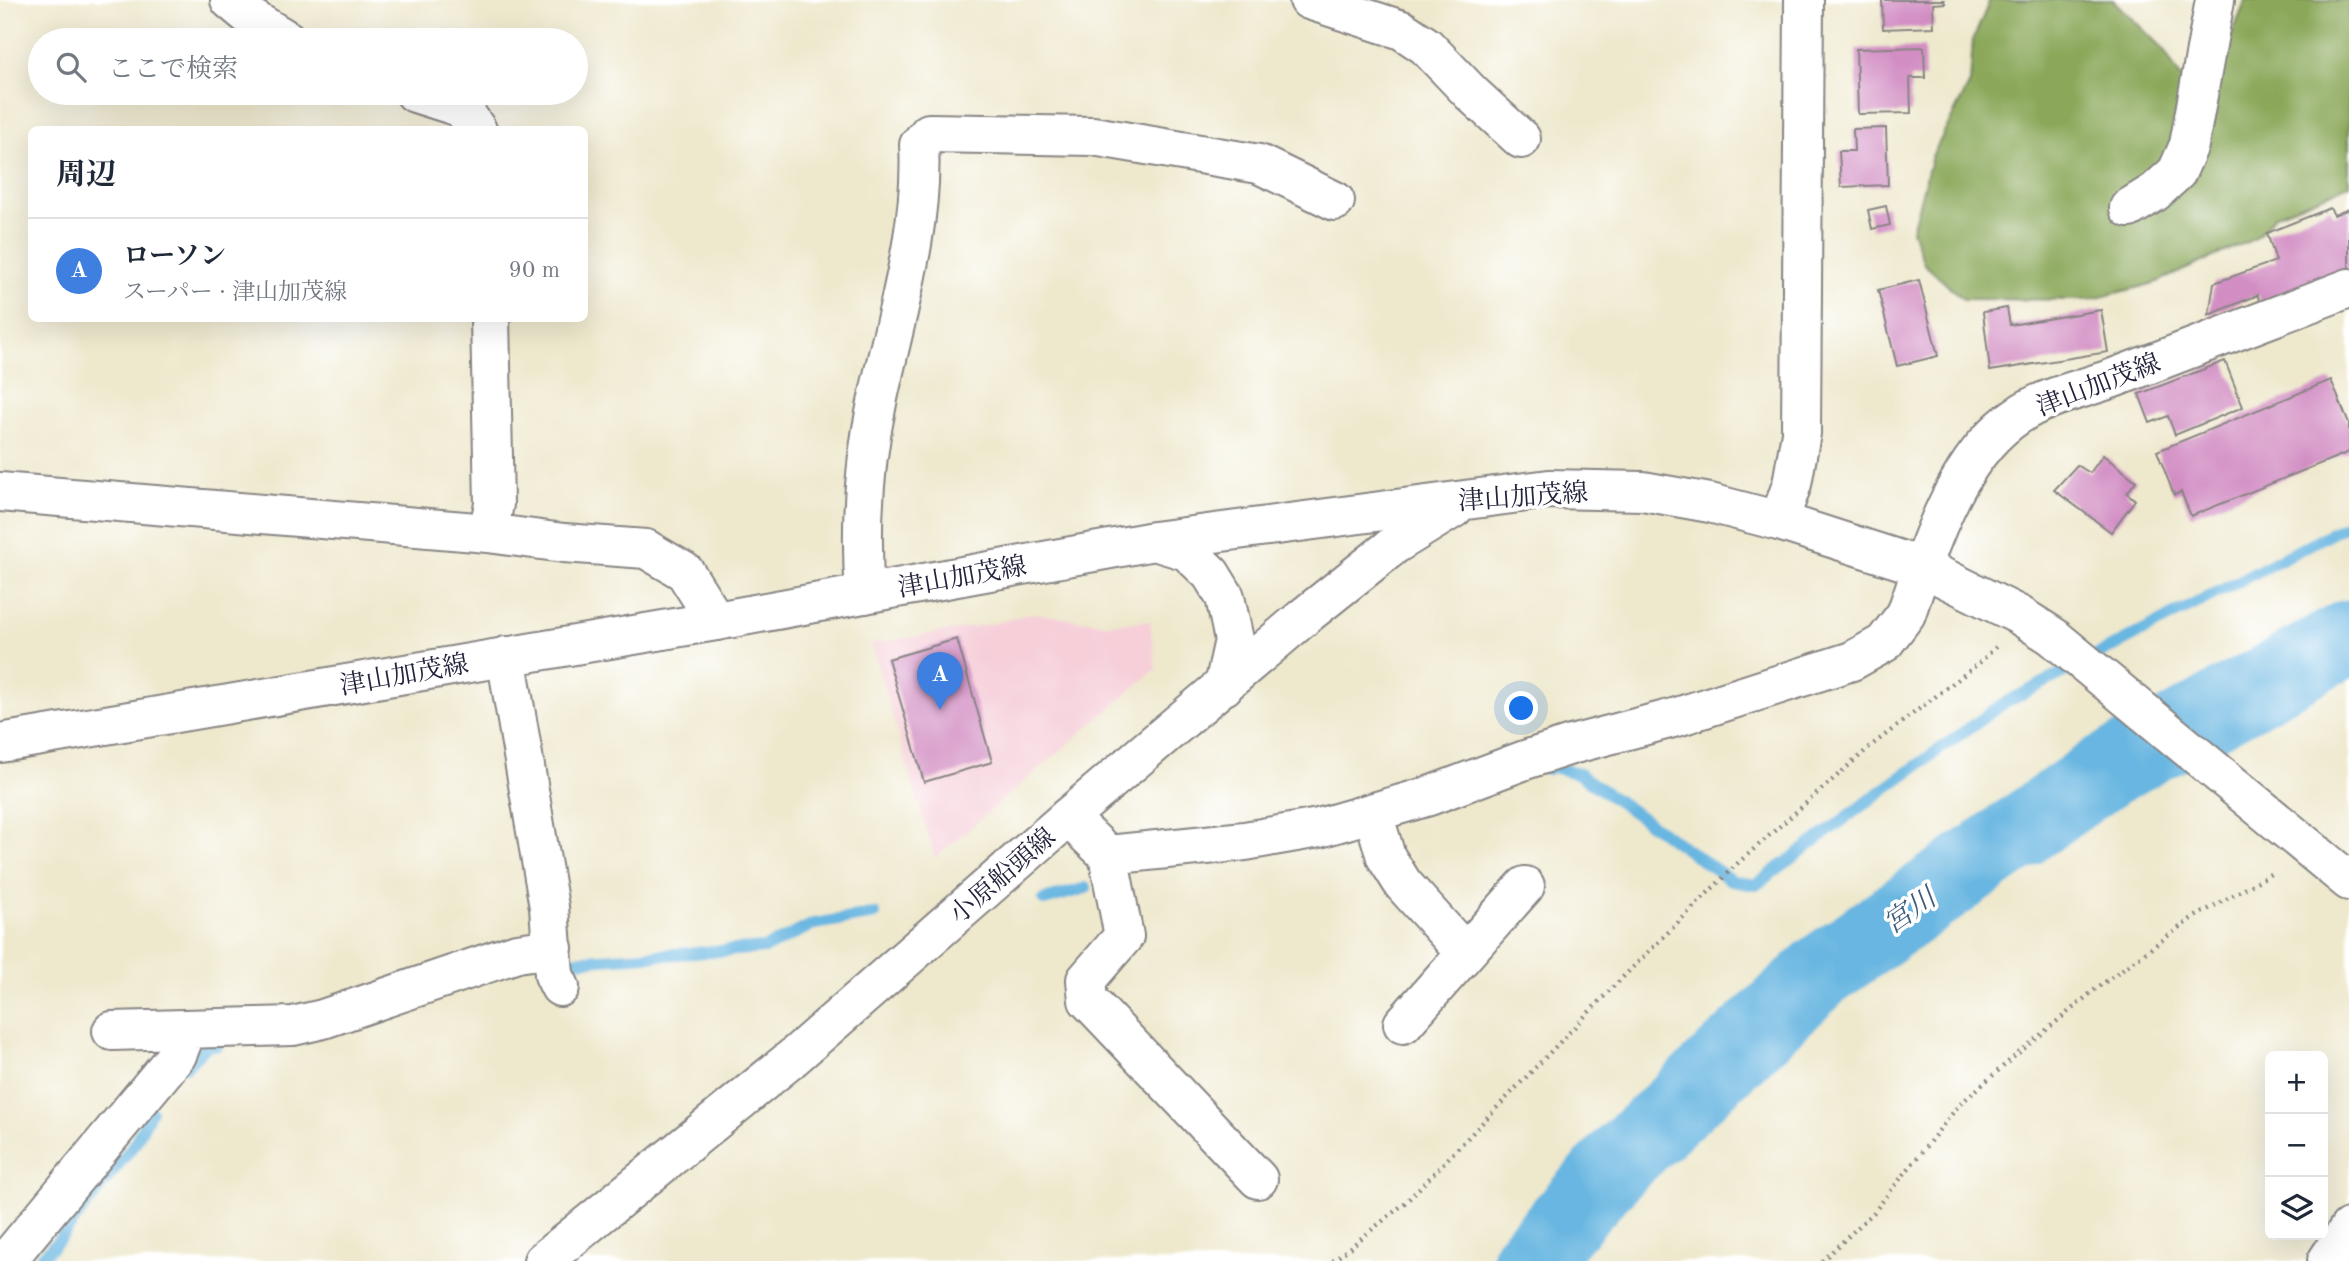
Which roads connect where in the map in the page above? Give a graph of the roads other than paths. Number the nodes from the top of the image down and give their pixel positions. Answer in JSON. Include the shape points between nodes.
{"nodes":[{"id":1,"x":230,"y":0,"type":"edge"},
{"id":2,"x":1309,"y":0,"type":"edge"},
{"id":3,"x":1804,"y":0,"type":"edge"},
{"id":4,"x":2215,"y":0,"type":"edge"},
{"id":5,"x":267,"y":28,"type":"edge"},
{"id":6,"x":453,"y":105,"type":"edge"},
{"id":7,"x":474,"y":126,"type":"edge"},
{"id":8,"x":1521,"y":139,"type":"dead end"},
{"id":9,"x":1335,"y":201,"type":"dead end"},
{"id":10,"x":2129,"y":208,"type":"dead end"},
{"id":11,"x":2349,"y":288,"type":"edge"},
{"id":12,"x":490,"y":322,"type":"edge"},
{"id":13,"x":0,"y":492,"type":"edge"},
{"id":14,"x":1468,"y":499,"type":"junction"},
{"id":15,"x":1779,"y":521,"type":"junction"},
{"id":16,"x":488,"y":533,"type":"junction"},
{"id":17,"x":1154,"y":541,"type":"junction"},
{"id":18,"x":1922,"y":566,"type":"junction"},
{"id":19,"x":865,"y":594,"type":"junction"},
{"id":20,"x":716,"y":621,"type":"junction"},
{"id":21,"x":506,"y":656,"type":"junction"},
{"id":22,"x":1224,"y":686,"type":"junction"},
{"id":23,"x":0,"y":743,"type":"edge"},
{"id":24,"x":1373,"y":813,"type":"junction"},
{"id":25,"x":1068,"y":817,"type":"junction"},
{"id":26,"x":1108,"y":855,"type":"junction"},
{"id":27,"x":2349,"y":881,"type":"edge"},
{"id":28,"x":1525,"y":886,"type":"dead end"},
{"id":29,"x":553,"y":948,"type":"junction"},
{"id":30,"x":1465,"y":953,"type":"junction"},
{"id":31,"x":560,"y":987,"type":"dead end"},
{"id":32,"x":1404,"y":1024,"type":"dead end"},
{"id":33,"x":187,"y":1030,"type":"junction"},
{"id":34,"x":112,"y":1031,"type":"dead end"},
{"id":35,"x":1258,"y":1179,"type":"dead end"},
{"id":36,"x":2349,"y":1228,"type":"edge"},
{"id":37,"x":6,"y":1261,"type":"edge"},
{"id":38,"x":543,"y":1261,"type":"edge"},
{"id":39,"x":2327,"y":1261,"type":"edge"}],
"edges":[{"from":1,"to":5,"type":"street"},
{"from":2,"to":8,"type":"street","via":[[1402,30],[1426,46]]},
{"from":3,"to":15,"type":"street","via":[[1801,433],[1792,484]]},
{"from":4,"to":10,"type":"street","via":[[2189,145],[2177,172]]},
{"from":6,"to":7,"type":"street","via":[[462,108]]},
{"from":9,"to":19,"type":"street","via":[[1259,164],[1093,136],[929,133],[919,145],[908,262],[864,477],[861,546]]},
{"from":11,"to":18,"type":"street","name":"津山加茂線","via":[[2017,416],[1987,443],[1949,499]]},
{"from":12,"to":16,"type":"street","via":[[494,504]]},
{"from":13,"to":16,"type":"street"},
{"from":14,"to":15,"type":"street","name":"津山加茂線","via":[[1549,489],[1643,491]]},
{"from":14,"to":17,"type":"street","name":"津山加茂線"},
{"from":14,"to":22,"type":"street","name":"小原船頭線","via":[[1394,545]]},
{"from":15,"to":18,"type":"street","name":"津山加茂線"},
{"from":16,"to":20,"type":"street","via":[[646,549],[685,572]]},
{"from":17,"to":19,"type":"street","name":"津山加茂線"},
{"from":17,"to":22,"type":"street","via":[[1187,551],[1211,574],[1225,597],[1234,640]]},
{"from":18,"to":24,"type":"street","via":[[1906,614],[1884,643],[1852,661],[1560,749]]},
{"from":18,"to":27,"type":"street","name":"津山加茂線","via":[[2052,636]]},
{"from":19,"to":20,"type":"street","name":"津山加茂線"},
{"from":20,"to":21,"type":"street","name":"津山加茂線"},
{"from":21,"to":23,"type":"street","name":"津山加茂線"},
{"from":21,"to":29,"type":"street"},
{"from":22,"to":25,"type":"street","name":"小原船頭線"},
{"from":24,"to":26,"type":"street","via":[[1245,841]]},
{"from":24,"to":30,"type":"street","via":[[1386,857]]},
{"from":25,"to":26,"type":"street"},
{"from":25,"to":38,"type":"street","name":"小原船頭線","via":[[790,1060]]},
{"from":26,"to":35,"type":"street","via":[[1124,936],[1086,980],[1088,1000]]},
{"from":28,"to":30,"type":"street"},
{"from":29,"to":31,"type":"street","via":[[554,975]]},
{"from":29,"to":33,"type":"street","via":[[517,953],[293,1027]]},
{"from":30,"to":32,"type":"street"},
{"from":33,"to":34,"type":"street"},
{"from":33,"to":37,"type":"street","via":[[177,1055]]},
{"from":36,"to":39,"type":"street"}]}
